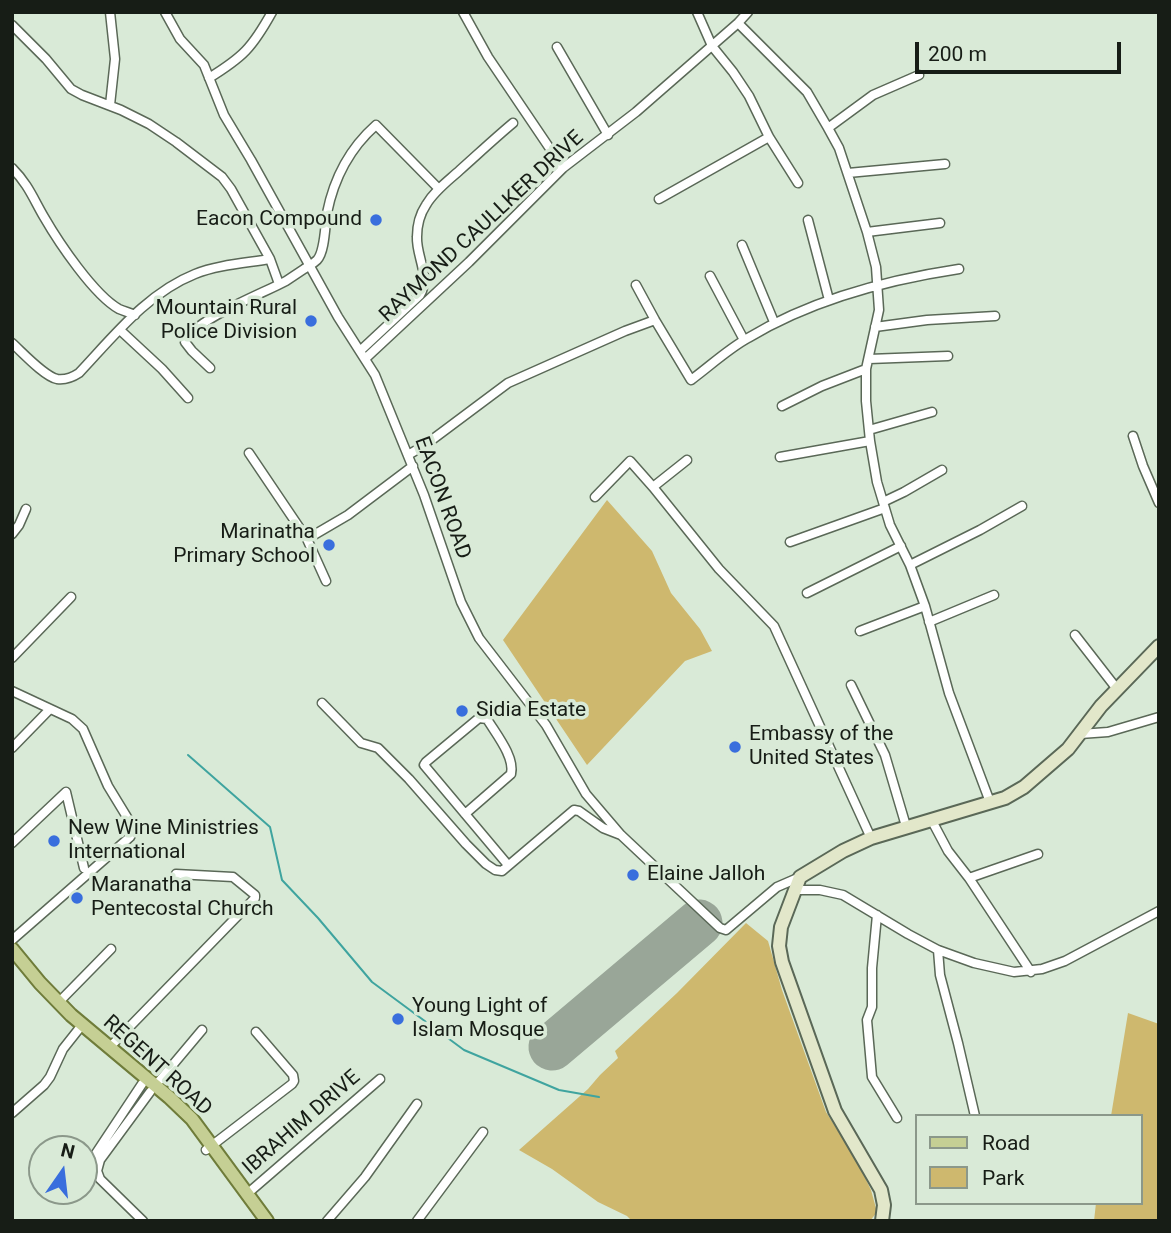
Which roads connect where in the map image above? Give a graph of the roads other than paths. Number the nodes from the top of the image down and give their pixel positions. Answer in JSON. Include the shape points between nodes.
{"nodes":[{"id":1,"x":110,"y":12,"type":"edge"},
{"id":2,"x":165,"y":12,"type":"edge"},
{"id":3,"x":463,"y":12,"type":"edge"},
{"id":4,"x":696,"y":12,"type":"edge"},
{"id":5,"x":748,"y":12,"type":"edge"},
{"id":6,"x":270,"y":13,"type":"edge"},
{"id":7,"x":738,"y":23,"type":"junction"},
{"id":8,"x":12,"y":25,"type":"edge"},
{"id":9,"x":712,"y":46,"type":"junction"},
{"id":10,"x":557,"y":47,"type":"dead end"},
{"id":11,"x":919,"y":75,"type":"dead end"},
{"id":12,"x":209,"y":78,"type":"junction"},
{"id":13,"x":110,"y":105,"type":"junction"},
{"id":14,"x":513,"y":123,"type":"dead end"},
{"id":15,"x":828,"y":128,"type":"junction"},
{"id":16,"x":608,"y":135,"type":"junction"},
{"id":17,"x":769,"y":137,"type":"junction"},
{"id":18,"x":944,"y":164,"type":"dead end"},
{"id":19,"x":12,"y":167,"type":"edge"},
{"id":20,"x":564,"y":169,"type":"junction"},
{"id":21,"x":848,"y":173,"type":"junction"},
{"id":22,"x":798,"y":183,"type":"dead end"},
{"id":23,"x":439,"y":189,"type":"junction"},
{"id":24,"x":659,"y":199,"type":"dead end"},
{"id":25,"x":808,"y":220,"type":"dead end"},
{"id":26,"x":940,"y":223,"type":"dead end"},
{"id":27,"x":867,"y":232,"type":"junction"},
{"id":28,"x":742,"y":245,"type":"dead end"},
{"id":29,"x":270,"y":259,"type":"junction"},
{"id":30,"x":309,"y":265,"type":"junction"},
{"id":31,"x":959,"y":269,"type":"dead end"},
{"id":32,"x":710,"y":275,"type":"dead end"},
{"id":33,"x":279,"y":284,"type":"junction"},
{"id":34,"x":636,"y":285,"type":"dead end"},
{"id":35,"x":878,"y":286,"type":"junction"},
{"id":36,"x":829,"y":300,"type":"junction"},
{"id":37,"x":135,"y":315,"type":"junction"},
{"id":38,"x":995,"y":316,"type":"dead end"},
{"id":39,"x":655,"y":320,"type":"junction"},
{"id":40,"x":774,"y":322,"type":"junction"},
{"id":41,"x":875,"y":327,"type":"junction"},
{"id":42,"x":120,"y":330,"type":"junction"},
{"id":43,"x":744,"y":340,"type":"junction"},
{"id":44,"x":12,"y":344,"type":"edge"},
{"id":45,"x":363,"y":354,"type":"junction"},
{"id":46,"x":948,"y":356,"type":"dead end"},
{"id":47,"x":869,"y":359,"type":"junction"},
{"id":48,"x":210,"y":368,"type":"dead end"},
{"id":49,"x":866,"y":369,"type":"junction"},
{"id":50,"x":188,"y":398,"type":"dead end"},
{"id":51,"x":782,"y":407,"type":"dead end"},
{"id":52,"x":932,"y":412,"type":"dead end"},
{"id":53,"x":869,"y":430,"type":"junction"},
{"id":54,"x":1133,"y":436,"type":"dead end"},
{"id":55,"x":870,"y":441,"type":"junction"},
{"id":56,"x":248,"y":453,"type":"dead end"},
{"id":57,"x":408,"y":455,"type":"junction"},
{"id":58,"x":779,"y":457,"type":"dead end"},
{"id":59,"x":687,"y":460,"type":"dead end"},
{"id":60,"x":413,"y":466,"type":"junction"},
{"id":61,"x":942,"y":470,"type":"dead end"},
{"id":62,"x":653,"y":487,"type":"junction"},
{"id":63,"x":595,"y":497,"type":"dead end"},
{"id":64,"x":1159,"y":503,"type":"edge"},
{"id":65,"x":884,"y":505,"type":"junction"},
{"id":66,"x":1022,"y":506,"type":"dead end"},
{"id":67,"x":26,"y":509,"type":"dead end"},
{"id":68,"x":12,"y":534,"type":"edge"},
{"id":69,"x":307,"y":539,"type":"junction"},
{"id":70,"x":790,"y":542,"type":"dead end"},
{"id":71,"x":901,"y":547,"type":"junction"},
{"id":72,"x":909,"y":565,"type":"junction"},
{"id":73,"x":327,"y":581,"type":"dead end"},
{"id":74,"x":807,"y":593,"type":"dead end"},
{"id":75,"x":994,"y":595,"type":"dead end"},
{"id":76,"x":71,"y":597,"type":"dead end"},
{"id":77,"x":925,"y":606,"type":"junction"},
{"id":78,"x":929,"y":622,"type":"junction"},
{"id":79,"x":860,"y":631,"type":"dead end"},
{"id":80,"x":1075,"y":635,"type":"dead end"},
{"id":81,"x":1159,"y":646,"type":"edge"},
{"id":82,"x":12,"y":658,"type":"edge"},
{"id":83,"x":851,"y":685,"type":"dead end"},
{"id":84,"x":1117,"y":689,"type":"junction"},
{"id":85,"x":12,"y":691,"type":"edge"},
{"id":86,"x":322,"y":703,"type":"dead end"},
{"id":87,"x":50,"y":709,"type":"junction"},
{"id":88,"x":1159,"y":717,"type":"edge"},
{"id":89,"x":1080,"y":734,"type":"junction"},
{"id":90,"x":12,"y":748,"type":"edge"},
{"id":91,"x":990,"y":802,"type":"junction"},
{"id":92,"x":465,"y":814,"type":"junction"},
{"id":93,"x":931,"y":819,"type":"junction"},
{"id":94,"x":906,"y":826,"type":"junction"},
{"id":95,"x":621,"y":835,"type":"junction"},
{"id":96,"x":871,"y":838,"type":"junction"},
{"id":97,"x":12,"y":843,"type":"edge"},
{"id":98,"x":1038,"y":854,"type":"dead end"},
{"id":99,"x":508,"y":865,"type":"junction"},
{"id":100,"x":84,"y":868,"type":"dead end"},
{"id":101,"x":176,"y":874,"type":"dead end"},
{"id":102,"x":800,"y":877,"type":"junction"},
{"id":103,"x":969,"y":878,"type":"junction"},
{"id":104,"x":794,"y":890,"type":"junction"},
{"id":105,"x":1159,"y":911,"type":"edge"},
{"id":106,"x":877,"y":915,"type":"junction"},
{"id":107,"x":12,"y":940,"type":"edge"},
{"id":108,"x":12,"y":949,"type":"edge"},
{"id":109,"x":111,"y":949,"type":"dead end"},
{"id":110,"x":938,"y":950,"type":"junction"},
{"id":111,"x":12,"y":963,"type":"edge"},
{"id":112,"x":1031,"y":971,"type":"junction"},
{"id":113,"x":32,"y":979,"type":"junction"},
{"id":114,"x":58,"y":1003,"type":"junction"},
{"id":115,"x":79,"y":1028,"type":"junction"},
{"id":116,"x":202,"y":1030,"type":"dead end"},
{"id":117,"x":256,"y":1032,"type":"dead end"},
{"id":118,"x":109,"y":1048,"type":"junction"},
{"id":119,"x":380,"y":1079,"type":"dead end"},
{"id":120,"x":149,"y":1087,"type":"junction"},
{"id":121,"x":417,"y":1104,"type":"dead end"},
{"id":122,"x":12,"y":1114,"type":"edge"},
{"id":123,"x":975,"y":1114,"type":"edge"},
{"id":124,"x":897,"y":1118,"type":"dead end"},
{"id":125,"x":484,"y":1132,"type":"dead end"},
{"id":126,"x":210,"y":1148,"type":"junction"},
{"id":127,"x":98,"y":1153,"type":"edge"},
{"id":128,"x":247,"y":1194,"type":"junction"},
{"id":129,"x":143,"y":1221,"type":"edge"},
{"id":130,"x":256,"y":1221,"type":"edge"},
{"id":131,"x":267,"y":1221,"type":"edge"},
{"id":132,"x":327,"y":1221,"type":"edge"},
{"id":133,"x":417,"y":1221,"type":"edge"},
{"id":134,"x":882,"y":1221,"type":"edge"}],
"edges":[{"from":1,"to":13,"type":"street","via":[[115,59]]},
{"from":2,"to":12,"type":"street","name":"EACON ROAD"},
{"from":3,"to":20,"type":"street"},
{"from":4,"to":9,"type":"street"},
{"from":5,"to":7,"type":"street","name":"RAYMOND CAULLKER DRIVE"},
{"from":6,"to":12,"type":"street","via":[[253,44]]},
{"from":7,"to":9,"type":"street","name":"RAYMOND CAULLKER DRIVE"},
{"from":7,"to":15,"type":"street","via":[[807,92]]},
{"from":8,"to":13,"type":"street","via":[[71,89]]},
{"from":9,"to":16,"type":"street","name":"RAYMOND CAULLKER DRIVE"},
{"from":9,"to":17,"type":"street","via":[[749,96]]},
{"from":10,"to":16,"type":"street"},
{"from":11,"to":15,"type":"street","via":[[873,94]]},
{"from":12,"to":30,"type":"street","name":"EACON ROAD","via":[[224,115]]},
{"from":13,"to":29,"type":"street","via":[[160,131],[222,177]]},
{"from":14,"to":23,"type":"street"},
{"from":15,"to":21,"type":"street"},
{"from":16,"to":20,"type":"street","name":"RAYMOND CAULLKER DRIVE"},
{"from":17,"to":22,"type":"street"},
{"from":17,"to":24,"type":"street"},
{"from":18,"to":21,"type":"street"},
{"from":19,"to":37,"type":"street","via":[[32,191],[70,258],[106,298]]},
{"from":20,"to":45,"type":"street","name":"RAYMOND CAULLKER DRIVE","via":[[489,243]]},
{"from":21,"to":27,"type":"street"},
{"from":23,"to":30,"type":"street","via":[[376,125],[344,163],[331,195],[320,255]]},
{"from":23,"to":45,"type":"street","via":[[421,215],[417,233],[423,290]]},
{"from":25,"to":36,"type":"street"},
{"from":26,"to":27,"type":"street"},
{"from":27,"to":35,"type":"street"},
{"from":28,"to":40,"type":"street"},
{"from":29,"to":33,"type":"street"},
{"from":29,"to":37,"type":"street","via":[[196,273],[170,286]]},
{"from":30,"to":33,"type":"street"},
{"from":30,"to":45,"type":"street","name":"EACON ROAD"},
{"from":31,"to":35,"type":"street"},
{"from":32,"to":43,"type":"street"},
{"from":33,"to":48,"type":"street","via":[[218,314],[188,335],[185,342]]},
{"from":34,"to":39,"type":"street"},
{"from":35,"to":36,"type":"street"},
{"from":35,"to":41,"type":"street"},
{"from":36,"to":40,"type":"street"},
{"from":37,"to":42,"type":"street"},
{"from":38,"to":41,"type":"street"},
{"from":39,"to":43,"type":"street","via":[[691,380]]},
{"from":39,"to":57,"type":"street","via":[[508,383]]},
{"from":40,"to":43,"type":"street"},
{"from":41,"to":47,"type":"street"},
{"from":42,"to":44,"type":"street","via":[[70,378],[48,374]]},
{"from":42,"to":50,"type":"street"},
{"from":45,"to":57,"type":"street","name":"EACON ROAD"},
{"from":46,"to":47,"type":"street"},
{"from":47,"to":49,"type":"street"},
{"from":49,"to":51,"type":"street"},
{"from":49,"to":53,"type":"street"},
{"from":52,"to":53,"type":"street"},
{"from":53,"to":55,"type":"street"},
{"from":54,"to":64,"type":"street"},
{"from":55,"to":58,"type":"street"},
{"from":55,"to":65,"type":"street"},
{"from":56,"to":69,"type":"street"},
{"from":57,"to":60,"type":"street","name":"EACON ROAD"},
{"from":59,"to":62,"type":"street"},
{"from":60,"to":69,"type":"street"},
{"from":60,"to":95,"type":"street","name":"EACON ROAD","via":[[461,602],[479,638],[546,725],[586,794]]},
{"from":61,"to":65,"type":"street"},
{"from":62,"to":63,"type":"street","via":[[628,461]]},
{"from":62,"to":96,"type":"street","via":[[719,569],[774,625]]},
{"from":65,"to":70,"type":"street"},
{"from":65,"to":71,"type":"street"},
{"from":66,"to":72,"type":"street"},
{"from":67,"to":68,"type":"street"},
{"from":69,"to":73,"type":"street"},
{"from":71,"to":72,"type":"street"},
{"from":71,"to":74,"type":"street"},
{"from":72,"to":77,"type":"street"},
{"from":75,"to":78,"type":"street"},
{"from":76,"to":82,"type":"street"},
{"from":77,"to":78,"type":"street"},
{"from":77,"to":79,"type":"street"},
{"from":78,"to":91,"type":"street","via":[[949,693]]},
{"from":80,"to":84,"type":"street"},
{"from":81,"to":84,"type":"street"},
{"from":83,"to":94,"type":"street","via":[[885,755]]},
{"from":84,"to":89,"type":"street"},
{"from":85,"to":87,"type":"street"},
{"from":86,"to":99,"type":"street","via":[[361,743],[378,748],[486,864],[502,871]]},
{"from":87,"to":90,"type":"street"},
{"from":87,"to":107,"type":"street","via":[[72,719],[85,732],[133,831]]},
{"from":88,"to":89,"type":"street","via":[[1108,732]]},
{"from":89,"to":91,"type":"street","via":[[1024,787]]},
{"from":91,"to":93,"type":"street"},
{"from":92,"to":92,"type":"street","via":[[424,765],[483,718],[513,768]]},
{"from":92,"to":99,"type":"street"},
{"from":93,"to":94,"type":"street"},
{"from":93,"to":103,"type":"street"},
{"from":94,"to":96,"type":"street"},
{"from":95,"to":99,"type":"street","via":[[574,810]]},
{"from":95,"to":102,"type":"street","name":"EACON ROAD","via":[[726,930],[777,887]]},
{"from":96,"to":102,"type":"street"},
{"from":97,"to":100,"type":"street","via":[[66,792]]},
{"from":98,"to":103,"type":"street"},
{"from":101,"to":118,"type":"street","via":[[233,877],[256,898]]},
{"from":102,"to":104,"type":"street"},
{"from":103,"to":112,"type":"street"},
{"from":104,"to":106,"type":"street","via":[[844,895]]},
{"from":104,"to":134,"type":"street","via":[[781,927],[782,962],[835,1111],[881,1190]]},
{"from":105,"to":112,"type":"street","via":[[1065,961]]},
{"from":106,"to":110,"type":"street"},
{"from":106,"to":124,"type":"street","via":[[872,1007],[867,1020],[872,1077]]},
{"from":108,"to":113,"type":"main road","name":"REGENT ROAD"},
{"from":109,"to":114,"type":"street"},
{"from":110,"to":112,"type":"street","via":[[995,968]]},
{"from":110,"to":123,"type":"street"},
{"from":111,"to":113,"type":"main road","name":"REGENT ROAD"},
{"from":113,"to":114,"type":"main road","name":"REGENT ROAD"},
{"from":113,"to":115,"type":"main road","name":"REGENT ROAD"},
{"from":114,"to":115,"type":"main road","name":"REGENT ROAD"},
{"from":115,"to":118,"type":"main road","name":"REGENT ROAD"},
{"from":115,"to":120,"type":"main road","name":"REGENT ROAD"},
{"from":115,"to":122,"type":"street","via":[[44,1085]]},
{"from":116,"to":120,"type":"street"},
{"from":117,"to":126,"type":"street","via":[[294,1081]]},
{"from":118,"to":120,"type":"main road","name":"REGENT ROAD"},
{"from":119,"to":128,"type":"street","name":"IBRAHIM DRIVE"},
{"from":120,"to":126,"type":"main road","name":"REGENT ROAD","via":[[192,1119]]},
{"from":120,"to":127,"type":"street"},
{"from":120,"to":129,"type":"street","via":[[97,1171]]},
{"from":121,"to":132,"type":"street"},
{"from":125,"to":133,"type":"street"},
{"from":126,"to":128,"type":"main road","name":"REGENT ROAD"},
{"from":126,"to":130,"type":"main road","name":"REGENT ROAD"},
{"from":128,"to":131,"type":"main road","name":"REGENT ROAD"}]}
